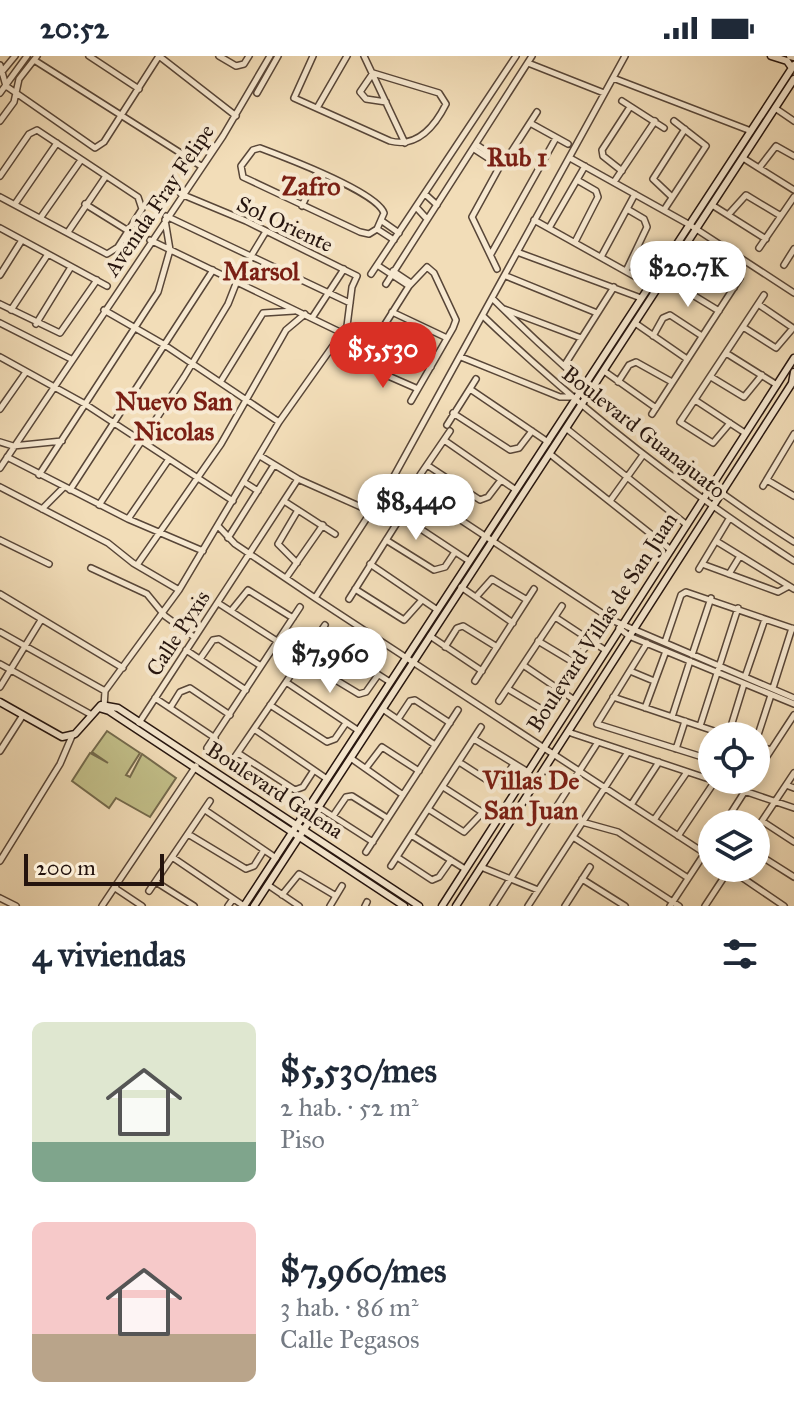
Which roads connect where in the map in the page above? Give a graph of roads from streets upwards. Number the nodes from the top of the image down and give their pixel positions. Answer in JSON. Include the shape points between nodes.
{"nodes":[{"id":1,"x":15,"y":56,"type":"edge"},
{"id":2,"x":27,"y":56,"type":"edge"},
{"id":3,"x":89,"y":56,"type":"edge"},
{"id":4,"x":219,"y":56,"type":"edge"},
{"id":5,"x":249,"y":56,"type":"edge"},
{"id":6,"x":270,"y":56,"type":"edge"},
{"id":7,"x":278,"y":56,"type":"edge"},
{"id":8,"x":313,"y":56,"type":"edge"},
{"id":9,"x":347,"y":56,"type":"edge"},
{"id":10,"x":364,"y":56,"type":"edge"},
{"id":11,"x":516,"y":56,"type":"edge"},
{"id":12,"x":532,"y":56,"type":"edge"},
{"id":13,"x":625,"y":56,"type":"edge"},
{"id":14,"x":771,"y":56,"type":"edge"},
{"id":15,"x":36,"y":58,"type":"edge"},
{"id":16,"x":528,"y":63,"type":"junction"},
{"id":17,"x":0,"y":65,"type":"edge"},
{"id":18,"x":793,"y":66,"type":"edge"},
{"id":19,"x":1,"y":73,"type":"edge"},
{"id":20,"x":373,"y":73,"type":"junction"},
{"id":21,"x":613,"y":78,"type":"junction"},
{"id":22,"x":794,"y":79,"type":"edge"},
{"id":23,"x":6,"y":86,"type":"junction"},
{"id":24,"x":139,"y":89,"type":"junction"},
{"id":25,"x":0,"y":93,"type":"edge"},
{"id":26,"x":16,"y":93,"type":"junction"},
{"id":27,"x":257,"y":93,"type":"dead end"},
{"id":28,"x":604,"y":93,"type":"junction"},
{"id":29,"x":490,"y":96,"type":"junction"},
{"id":30,"x":622,"y":101,"type":"dead end"},
{"id":31,"x":386,"y":102,"type":"junction"},
{"id":32,"x":502,"y":103,"type":"junction"},
{"id":33,"x":630,"y":107,"type":"junction"},
{"id":34,"x":317,"y":108,"type":"junction"},
{"id":35,"x":775,"y":108,"type":"junction"},
{"id":36,"x":537,"y":112,"type":"dead end"},
{"id":37,"x":121,"y":114,"type":"junction"},
{"id":38,"x":236,"y":116,"type":"junction"},
{"id":39,"x":793,"y":118,"type":"edge"},
{"id":40,"x":0,"y":121,"type":"edge"},
{"id":41,"x":655,"y":121,"type":"junction"},
{"id":42,"x":674,"y":121,"type":"dead end"},
{"id":43,"x":530,"y":123,"type":"junction"},
{"id":44,"x":664,"y":128,"type":"dead end"},
{"id":45,"x":685,"y":129,"type":"junction"},
{"id":46,"x":752,"y":131,"type":"junction"},
{"id":47,"x":556,"y":138,"type":"junction"},
{"id":48,"x":57,"y":143,"type":"junction"},
{"id":49,"x":405,"y":143,"type":"junction"},
{"id":50,"x":568,"y":144,"type":"dead end"},
{"id":51,"x":476,"y":147,"type":"junction"},
{"id":52,"x":794,"y":156,"type":"edge"},
{"id":53,"x":570,"y":158,"type":"junction"},
{"id":54,"x":743,"y":158,"type":"junction"},
{"id":55,"x":81,"y":160,"type":"junction"},
{"id":56,"x":201,"y":166,"type":"junction"},
{"id":57,"x":585,"y":166,"type":"junction"},
{"id":58,"x":759,"y":168,"type":"junction"},
{"id":59,"x":622,"y":171,"type":"junction"},
{"id":60,"x":317,"y":173,"type":"junction"},
{"id":61,"x":0,"y":176,"type":"edge"},
{"id":62,"x":106,"y":176,"type":"junction"},
{"id":63,"x":577,"y":180,"type":"junction"},
{"id":64,"x":614,"y":182,"type":"junction"},
{"id":65,"x":794,"y":190,"type":"edge"},
{"id":66,"x":181,"y":194,"type":"junction"},
{"id":67,"x":425,"y":194,"type":"junction"},
{"id":68,"x":635,"y":194,"type":"junction"},
{"id":69,"x":0,"y":197,"type":"edge"},
{"id":70,"x":672,"y":197,"type":"junction"},
{"id":71,"x":794,"y":197,"type":"edge"},
{"id":72,"x":15,"y":204,"type":"junction"},
{"id":73,"x":85,"y":204,"type":"junction"},
{"id":74,"x":437,"y":205,"type":"junction"},
{"id":75,"x":712,"y":205,"type":"junction"},
{"id":76,"x":302,"y":206,"type":"junction"},
{"id":77,"x":416,"y":207,"type":"junction"},
{"id":78,"x":627,"y":209,"type":"junction"},
{"id":79,"x":664,"y":210,"type":"junction"},
{"id":80,"x":728,"y":215,"type":"junction"},
{"id":81,"x":781,"y":216,"type":"junction"},
{"id":82,"x":41,"y":217,"type":"junction"},
{"id":83,"x":166,"y":218,"type":"junction"},
{"id":84,"x":427,"y":219,"type":"junction"},
{"id":85,"x":534,"y":220,"type":"junction"},
{"id":86,"x":382,"y":221,"type":"junction"},
{"id":87,"x":693,"y":227,"type":"junction"},
{"id":88,"x":0,"y":228,"type":"edge"},
{"id":89,"x":549,"y":228,"type":"junction"},
{"id":90,"x":377,"y":229,"type":"junction"},
{"id":91,"x":68,"y":232,"type":"junction"},
{"id":92,"x":130,"y":232,"type":"junction"},
{"id":93,"x":265,"y":233,"type":"junction"},
{"id":94,"x":399,"y":233,"type":"junction"},
{"id":95,"x":766,"y":239,"type":"junction"},
{"id":96,"x":22,"y":240,"type":"junction"},
{"id":97,"x":150,"y":240,"type":"junction"},
{"id":98,"x":394,"y":240,"type":"junction"},
{"id":99,"x":575,"y":242,"type":"junction"},
{"id":100,"x":759,"y":248,"type":"dead end"},
{"id":101,"x":794,"y":249,"type":"edge"},
{"id":102,"x":170,"y":250,"type":"junction"},
{"id":103,"x":517,"y":252,"type":"junction"},
{"id":104,"x":48,"y":254,"type":"junction"},
{"id":105,"x":490,"y":255,"type":"junction"},
{"id":106,"x":250,"y":256,"type":"junction"},
{"id":107,"x":601,"y":257,"type":"junction"},
{"id":108,"x":792,"y":258,"type":"edge"},
{"id":109,"x":378,"y":263,"type":"junction"},
{"id":110,"x":784,"y":265,"type":"dead end"},
{"id":111,"x":71,"y":267,"type":"junction"},
{"id":112,"x":344,"y":269,"type":"junction"},
{"id":113,"x":497,"y":269,"type":"dead end"},
{"id":114,"x":213,"y":270,"type":"junction"},
{"id":115,"x":626,"y":271,"type":"junction"},
{"id":116,"x":393,"y":273,"type":"junction"},
{"id":117,"x":371,"y":274,"type":"dead end"},
{"id":118,"x":0,"y":275,"type":"edge"},
{"id":119,"x":505,"y":276,"type":"junction"},
{"id":120,"x":636,"y":277,"type":"dead end"},
{"id":121,"x":665,"y":278,"type":"junction"},
{"id":122,"x":740,"y":278,"type":"dead end"},
{"id":123,"x":97,"y":280,"type":"junction"},
{"id":124,"x":238,"y":283,"type":"junction"},
{"id":125,"x":386,"y":284,"type":"dead end"},
{"id":126,"x":410,"y":285,"type":"junction"},
{"id":127,"x":107,"y":286,"type":"dead end"},
{"id":128,"x":614,"y":287,"type":"junction"},
{"id":129,"x":683,"y":288,"type":"junction"},
{"id":130,"x":734,"y":288,"type":"junction"},
{"id":131,"x":330,"y":292,"type":"junction"},
{"id":132,"x":794,"y":293,"type":"edge"},
{"id":133,"x":764,"y":295,"type":"dead end"},
{"id":134,"x":641,"y":298,"type":"junction"},
{"id":135,"x":493,"y":299,"type":"junction"},
{"id":136,"x":350,"y":303,"type":"junction"},
{"id":137,"x":0,"y":304,"type":"edge"},
{"id":138,"x":758,"y":304,"type":"junction"},
{"id":139,"x":502,"y":308,"type":"junction"},
{"id":140,"x":11,"y":310,"type":"junction"},
{"id":141,"x":104,"y":310,"type":"junction"},
{"id":142,"x":298,"y":311,"type":"junction"},
{"id":143,"x":719,"y":311,"type":"junction"},
{"id":144,"x":392,"y":312,"type":"junction"},
{"id":145,"x":597,"y":313,"type":"junction"},
{"id":146,"x":305,"y":314,"type":"junction"},
{"id":147,"x":483,"y":316,"type":"junction"},
{"id":148,"x":312,"y":318,"type":"junction"},
{"id":149,"x":0,"y":323,"type":"edge"},
{"id":150,"x":635,"y":323,"type":"junction"},
{"id":151,"x":36,"y":324,"type":"junction"},
{"id":152,"x":136,"y":327,"type":"junction"},
{"id":153,"x":743,"y":327,"type":"junction"},
{"id":154,"x":793,"y":329,"type":"edge"},
{"id":155,"x":342,"y":333,"type":"junction"},
{"id":156,"x":653,"y":336,"type":"junction"},
{"id":157,"x":702,"y":336,"type":"junction"},
{"id":158,"x":374,"y":338,"type":"junction"},
{"id":159,"x":447,"y":338,"type":"junction"},
{"id":160,"x":581,"y":338,"type":"junction"},
{"id":161,"x":163,"y":344,"type":"junction"},
{"id":162,"x":726,"y":353,"type":"junction"},
{"id":163,"x":0,"y":357,"type":"edge"},
{"id":164,"x":461,"y":357,"type":"junction"},
{"id":165,"x":794,"y":358,"type":"edge"},
{"id":166,"x":71,"y":359,"type":"junction"},
{"id":167,"x":687,"y":359,"type":"junction"},
{"id":168,"x":192,"y":363,"type":"junction"},
{"id":169,"x":564,"y":366,"type":"junction"},
{"id":170,"x":431,"y":367,"type":"junction"},
{"id":171,"x":604,"y":371,"type":"junction"},
{"id":172,"x":26,"y":372,"type":"junction"},
{"id":173,"x":762,"y":375,"type":"junction"},
{"id":174,"x":711,"y":377,"type":"junction"},
{"id":175,"x":782,"y":377,"type":"junction"},
{"id":176,"x":793,"y":378,"type":"edge"},
{"id":177,"x":476,"y":379,"type":"dead end"},
{"id":178,"x":221,"y":381,"type":"junction"},
{"id":179,"x":618,"y":382,"type":"junction"},
{"id":180,"x":672,"y":382,"type":"junction"},
{"id":181,"x":586,"y":383,"type":"junction"},
{"id":182,"x":777,"y":385,"type":"junction"},
{"id":183,"x":54,"y":386,"type":"junction"},
{"id":184,"x":418,"y":389,"type":"junction"},
{"id":185,"x":470,"y":389,"type":"junction"},
{"id":186,"x":592,"y":389,"type":"junction"},
{"id":187,"x":247,"y":400,"type":"junction"},
{"id":188,"x":577,"y":400,"type":"junction"},
{"id":189,"x":695,"y":400,"type":"junction"},
{"id":190,"x":411,"y":401,"type":"dead end"},
{"id":191,"x":85,"y":404,"type":"junction"},
{"id":192,"x":1,"y":406,"type":"edge"},
{"id":193,"x":453,"y":413,"type":"junction"},
{"id":194,"x":279,"y":422,"type":"junction"},
{"id":195,"x":730,"y":423,"type":"junction"},
{"id":196,"x":113,"y":424,"type":"junction"},
{"id":197,"x":567,"y":429,"type":"junction"},
{"id":198,"x":532,"y":431,"type":"junction"},
{"id":199,"x":745,"y":433,"type":"junction"},
{"id":200,"x":794,"y":434,"type":"edge"},
{"id":201,"x":444,"y":440,"type":"junction"},
{"id":202,"x":62,"y":441,"type":"junction"},
{"id":203,"x":0,"y":442,"type":"edge"},
{"id":204,"x":142,"y":442,"type":"junction"},
{"id":205,"x":548,"y":442,"type":"junction"},
{"id":206,"x":13,"y":446,"type":"junction"},
{"id":207,"x":550,"y":454,"type":"junction"},
{"id":208,"x":643,"y":455,"type":"junction"},
{"id":209,"x":260,"y":456,"type":"junction"},
{"id":210,"x":7,"y":457,"type":"junction"},
{"id":211,"x":169,"y":459,"type":"junction"},
{"id":212,"x":274,"y":465,"type":"junction"},
{"id":213,"x":427,"y":465,"type":"junction"},
{"id":214,"x":0,"y":468,"type":"edge"},
{"id":215,"x":39,"y":475,"type":"junction"},
{"id":216,"x":420,"y":475,"type":"dead end"},
{"id":217,"x":394,"y":476,"type":"junction"},
{"id":218,"x":626,"y":477,"type":"junction"},
{"id":219,"x":195,"y":478,"type":"junction"},
{"id":220,"x":298,"y":479,"type":"junction"},
{"id":221,"x":501,"y":480,"type":"junction"},
{"id":222,"x":244,"y":482,"type":"junction"},
{"id":223,"x":712,"y":486,"type":"junction"},
{"id":224,"x":0,"y":487,"type":"edge"},
{"id":225,"x":67,"y":489,"type":"junction"},
{"id":226,"x":258,"y":491,"type":"junction"},
{"id":227,"x":517,"y":491,"type":"junction"},
{"id":228,"x":720,"y":493,"type":"junction"},
{"id":229,"x":793,"y":493,"type":"edge"},
{"id":230,"x":702,"y":500,"type":"junction"},
{"id":231,"x":233,"y":501,"type":"junction"},
{"id":232,"x":284,"y":501,"type":"junction"},
{"id":233,"x":610,"y":501,"type":"junction"},
{"id":234,"x":99,"y":505,"type":"junction"},
{"id":235,"x":711,"y":506,"type":"junction"},
{"id":236,"x":407,"y":507,"type":"dead end"},
{"id":237,"x":41,"y":509,"type":"junction"},
{"id":238,"x":298,"y":510,"type":"junction"},
{"id":239,"x":370,"y":511,"type":"junction"},
{"id":240,"x":401,"y":516,"type":"junction"},
{"id":241,"x":128,"y":519,"type":"junction"},
{"id":242,"x":729,"y":519,"type":"junction"},
{"id":243,"x":323,"y":525,"type":"junction"},
{"id":244,"x":687,"y":525,"type":"junction"},
{"id":245,"x":218,"y":526,"type":"junction"},
{"id":246,"x":160,"y":533,"type":"junction"},
{"id":247,"x":335,"y":534,"type":"dead end"},
{"id":248,"x":228,"y":538,"type":"junction"},
{"id":249,"x":0,"y":540,"type":"edge"},
{"id":250,"x":386,"y":540,"type":"junction"},
{"id":251,"x":489,"y":540,"type":"junction"},
{"id":252,"x":716,"y":541,"type":"junction"},
{"id":253,"x":794,"y":542,"type":"edge"},
{"id":254,"x":671,"y":550,"type":"junction"},
{"id":255,"x":203,"y":551,"type":"junction"},
{"id":256,"x":455,"y":552,"type":"junction"},
{"id":257,"x":249,"y":554,"type":"junction"},
{"id":258,"x":740,"y":556,"type":"junction"},
{"id":259,"x":469,"y":561,"type":"junction"},
{"id":260,"x":794,"y":561,"type":"edge"},
{"id":261,"x":297,"y":563,"type":"junction"},
{"id":262,"x":49,"y":564,"type":"dead end"},
{"id":263,"x":370,"y":564,"type":"junction"},
{"id":264,"x":137,"y":565,"type":"junction"},
{"id":265,"x":91,"y":568,"type":"dead end"},
{"id":266,"x":729,"y":574,"type":"junction"},
{"id":267,"x":286,"y":578,"type":"junction"},
{"id":268,"x":461,"y":586,"type":"junction"},
{"id":269,"x":791,"y":588,"type":"edge"},
{"id":270,"x":355,"y":589,"type":"junction"},
{"id":271,"x":534,"y":589,"type":"dead end"},
{"id":272,"x":179,"y":590,"type":"junction"},
{"id":273,"x":0,"y":594,"type":"edge"},
{"id":274,"x":476,"y":597,"type":"junction"},
{"id":275,"x":315,"y":598,"type":"junction"},
{"id":276,"x":711,"y":598,"type":"junction"},
{"id":277,"x":349,"y":599,"type":"dead end"},
{"id":278,"x":422,"y":600,"type":"junction"},
{"id":279,"x":527,"y":600,"type":"junction"},
{"id":280,"x":217,"y":602,"type":"junction"},
{"id":281,"x":562,"y":606,"type":"dead end"},
{"id":282,"x":300,"y":607,"type":"dead end"},
{"id":283,"x":738,"y":608,"type":"junction"},
{"id":284,"x":436,"y":609,"type":"junction"},
{"id":285,"x":231,"y":611,"type":"junction"},
{"id":286,"x":163,"y":613,"type":"junction"},
{"id":287,"x":555,"y":617,"type":"junction"},
{"id":288,"x":293,"y":618,"type":"junction"},
{"id":289,"x":765,"y":619,"type":"junction"},
{"id":290,"x":41,"y":620,"type":"junction"},
{"id":291,"x":513,"y":623,"type":"junction"},
{"id":292,"x":618,"y":624,"type":"junction"},
{"id":293,"x":325,"y":625,"type":"dead end"},
{"id":294,"x":793,"y":629,"type":"edge"},
{"id":295,"x":0,"y":632,"type":"edge"},
{"id":296,"x":631,"y":632,"type":"junction"},
{"id":297,"x":429,"y":635,"type":"junction"},
{"id":298,"x":318,"y":636,"type":"junction"},
{"id":299,"x":194,"y":637,"type":"junction"},
{"id":300,"x":277,"y":641,"type":"junction"},
{"id":301,"x":538,"y":641,"type":"junction"},
{"id":302,"x":591,"y":641,"type":"junction"},
{"id":303,"x":665,"y":642,"type":"junction"},
{"id":304,"x":647,"y":643,"type":"junction"},
{"id":305,"x":25,"y":645,"type":"junction"},
{"id":306,"x":445,"y":647,"type":"junction"},
{"id":307,"x":497,"y":647,"type":"junction"},
{"id":308,"x":186,"y":650,"type":"junction"},
{"id":309,"x":605,"y":650,"type":"junction"},
{"id":310,"x":666,"y":651,"type":"junction"},
{"id":311,"x":406,"y":657,"type":"junction"},
{"id":312,"x":691,"y":658,"type":"junction"},
{"id":313,"x":200,"y":659,"type":"junction"},
{"id":314,"x":301,"y":659,"type":"junction"},
{"id":315,"x":413,"y":661,"type":"junction"},
{"id":316,"x":0,"y":664,"type":"edge"},
{"id":317,"x":523,"y":665,"type":"junction"},
{"id":318,"x":261,"y":666,"type":"junction"},
{"id":319,"x":123,"y":668,"type":"junction"},
{"id":320,"x":718,"y":669,"type":"junction"},
{"id":321,"x":10,"y":670,"type":"junction"},
{"id":322,"x":482,"y":671,"type":"junction"},
{"id":323,"x":630,"y":671,"type":"junction"},
{"id":324,"x":378,"y":675,"type":"junction"},
{"id":325,"x":745,"y":680,"type":"junction"},
{"id":326,"x":475,"y":681,"type":"dead end"},
{"id":327,"x":654,"y":681,"type":"junction"},
{"id":328,"x":286,"y":682,"type":"junction"},
{"id":329,"x":390,"y":682,"type":"junction"},
{"id":330,"x":0,"y":687,"type":"edge"},
{"id":331,"x":508,"y":689,"type":"junction"},
{"id":332,"x":246,"y":690,"type":"junction"},
{"id":333,"x":560,"y":690,"type":"junction"},
{"id":334,"x":105,"y":691,"type":"junction"},
{"id":335,"x":772,"y":692,"type":"junction"},
{"id":336,"x":613,"y":697,"type":"junction"},
{"id":337,"x":155,"y":698,"type":"junction"},
{"id":338,"x":794,"y":698,"type":"edge"},
{"id":339,"x":573,"y":699,"type":"junction"},
{"id":340,"x":499,"y":701,"type":"dead end"},
{"id":341,"x":0,"y":702,"type":"edge"},
{"id":342,"x":794,"y":704,"type":"edge"},
{"id":343,"x":270,"y":705,"type":"junction"},
{"id":344,"x":105,"y":707,"type":"junction"},
{"id":345,"x":170,"y":708,"type":"junction"},
{"id":346,"x":645,"y":708,"type":"junction"},
{"id":347,"x":384,"y":710,"type":"junction"},
{"id":348,"x":458,"y":710,"type":"dead end"},
{"id":349,"x":90,"y":714,"type":"junction"},
{"id":350,"x":23,"y":715,"type":"junction"},
{"id":351,"x":230,"y":715,"type":"junction"},
{"id":352,"x":794,"y":715,"type":"edge"},
{"id":353,"x":672,"y":717,"type":"junction"},
{"id":354,"x":398,"y":719,"type":"junction"},
{"id":355,"x":685,"y":721,"type":"junction"},
{"id":356,"x":140,"y":722,"type":"junction"},
{"id":357,"x":701,"y":722,"type":"edge"},
{"id":358,"x":733,"y":722,"type":"edge"},
{"id":359,"x":763,"y":722,"type":"edge"},
{"id":360,"x":346,"y":723,"type":"junction"},
{"id":361,"x":450,"y":723,"type":"junction"},
{"id":362,"x":698,"y":725,"type":"edge"},
{"id":363,"x":481,"y":727,"type":"dead end"},
{"id":364,"x":254,"y":729,"type":"junction"},
{"id":365,"x":135,"y":730,"type":"junction"},
{"id":366,"x":359,"y":731,"type":"junction"},
{"id":367,"x":568,"y":732,"type":"junction"},
{"id":368,"x":72,"y":736,"type":"junction"},
{"id":369,"x":215,"y":738,"type":"junction"},
{"id":370,"x":474,"y":739,"type":"junction"},
{"id":371,"x":3,"y":741,"type":"edge"},
{"id":372,"x":598,"y":742,"type":"junction"},
{"id":373,"x":435,"y":745,"type":"junction"},
{"id":374,"x":543,"y":747,"type":"junction"},
{"id":375,"x":207,"y":748,"type":"dead end"},
{"id":376,"x":676,"y":749,"type":"junction"},
{"id":377,"x":771,"y":750,"type":"edge"},
{"id":378,"x":0,"y":751,"type":"edge"},
{"id":379,"x":628,"y":752,"type":"junction"},
{"id":380,"x":238,"y":753,"type":"junction"},
{"id":381,"x":553,"y":754,"type":"junction"},
{"id":382,"x":698,"y":756,"type":"edge"},
{"id":383,"x":352,"y":759,"type":"junction"},
{"id":384,"x":199,"y":762,"type":"junction"},
{"id":385,"x":459,"y":762,"type":"junction"},
{"id":386,"x":659,"y":762,"type":"junction"},
{"id":387,"x":230,"y":764,"type":"dead end"},
{"id":388,"x":514,"y":764,"type":"junction"},
{"id":389,"x":366,"y":768,"type":"junction"},
{"id":390,"x":194,"y":769,"type":"junction"},
{"id":391,"x":314,"y":770,"type":"junction"},
{"id":392,"x":419,"y":771,"type":"junction"},
{"id":393,"x":528,"y":772,"type":"junction"},
{"id":394,"x":581,"y":772,"type":"junction"},
{"id":395,"x":687,"y":772,"type":"junction"},
{"id":396,"x":794,"y":773,"type":"edge"},
{"id":397,"x":698,"y":775,"type":"edge"},
{"id":398,"x":328,"y":780,"type":"junction"},
{"id":399,"x":786,"y":785,"type":"junction"},
{"id":400,"x":443,"y":787,"type":"junction"},
{"id":401,"x":605,"y":788,"type":"junction"},
{"id":402,"x":794,"y":788,"type":"edge"},
{"id":403,"x":704,"y":794,"type":"edge"},
{"id":404,"x":753,"y":794,"type":"edge"},
{"id":405,"x":403,"y":795,"type":"junction"},
{"id":406,"x":210,"y":801,"type":"dead end"},
{"id":407,"x":775,"y":802,"type":"junction"},
{"id":408,"x":631,"y":805,"type":"junction"},
{"id":409,"x":320,"y":808,"type":"junction"},
{"id":410,"x":794,"y":808,"type":"edge"},
{"id":411,"x":427,"y":809,"type":"junction"},
{"id":412,"x":205,"y":810,"type":"junction"},
{"id":413,"x":770,"y":810,"type":"edge"},
{"id":414,"x":483,"y":812,"type":"junction"},
{"id":415,"x":333,"y":816,"type":"junction"},
{"id":416,"x":388,"y":818,"type":"junction"},
{"id":417,"x":654,"y":820,"type":"junction"},
{"id":418,"x":496,"y":821,"type":"junction"},
{"id":419,"x":582,"y":822,"type":"junction"},
{"id":420,"x":770,"y":826,"type":"edge"},
{"id":421,"x":299,"y":831,"type":"junction"},
{"id":422,"x":188,"y":834,"type":"junction"},
{"id":423,"x":411,"y":835,"type":"junction"},
{"id":424,"x":678,"y":836,"type":"junction"},
{"id":425,"x":573,"y":837,"type":"junction"},
{"id":426,"x":373,"y":842,"type":"junction"},
{"id":427,"x":794,"y":842,"type":"edge"},
{"id":428,"x":698,"y":849,"type":"edge"},
{"id":429,"x":264,"y":850,"type":"junction"},
{"id":430,"x":366,"y":852,"type":"dead end"},
{"id":431,"x":172,"y":857,"type":"junction"},
{"id":432,"x":397,"y":857,"type":"junction"},
{"id":433,"x":276,"y":858,"type":"junction"},
{"id":434,"x":451,"y":860,"type":"junction"},
{"id":435,"x":0,"y":861,"type":"edge"},
{"id":436,"x":770,"y":862,"type":"edge"},
{"id":437,"x":698,"y":864,"type":"edge"},
{"id":438,"x":391,"y":866,"type":"dead end"},
{"id":439,"x":481,"y":867,"type":"junction"},
{"id":440,"x":590,"y":867,"type":"dead end"},
{"id":441,"x":465,"y":869,"type":"junction"},
{"id":442,"x":794,"y":877,"type":"edge"},
{"id":443,"x":688,"y":878,"type":"junction"},
{"id":444,"x":511,"y":879,"type":"junction"},
{"id":445,"x":582,"y":879,"type":"junction"},
{"id":446,"x":156,"y":882,"type":"junction"},
{"id":447,"x":720,"y":882,"type":"edge"},
{"id":448,"x":749,"y":882,"type":"edge"},
{"id":449,"x":268,"y":885,"type":"junction"},
{"id":450,"x":342,"y":886,"type":"dead end"},
{"id":451,"x":115,"y":888,"type":"junction"},
{"id":452,"x":538,"y":890,"type":"junction"},
{"id":453,"x":149,"y":891,"type":"dead end"},
{"id":454,"x":282,"y":895,"type":"junction"},
{"id":455,"x":336,"y":896,"type":"junction"},
{"id":456,"x":0,"y":898,"type":"edge"},
{"id":457,"x":233,"y":899,"type":"junction"},
{"id":458,"x":671,"y":904,"type":"edge"},
{"id":459,"x":568,"y":905,"type":"edge"},
{"id":460,"x":16,"y":906,"type":"edge"},
{"id":461,"x":102,"y":906,"type":"edge"},
{"id":462,"x":142,"y":906,"type":"edge"},
{"id":463,"x":194,"y":906,"type":"edge"},
{"id":464,"x":228,"y":906,"type":"edge"},
{"id":465,"x":244,"y":906,"type":"edge"},
{"id":466,"x":254,"y":906,"type":"edge"},
{"id":467,"x":299,"y":906,"type":"edge"},
{"id":468,"x":330,"y":906,"type":"edge"},
{"id":469,"x":404,"y":906,"type":"edge"},
{"id":470,"x":419,"y":906,"type":"edge"},
{"id":471,"x":442,"y":906,"type":"edge"},
{"id":472,"x":456,"y":906,"type":"edge"},
{"id":473,"x":493,"y":906,"type":"edge"},
{"id":474,"x":528,"y":906,"type":"edge"},
{"id":475,"x":625,"y":906,"type":"edge"},
{"id":476,"x":679,"y":906,"type":"edge"},
{"id":477,"x":705,"y":906,"type":"edge"},
{"id":478,"x":784,"y":906,"type":"edge"}],
"edges":[{"from":1,"to":19,"type":"street"},
{"from":2,"to":23,"type":"street"},
{"from":3,"to":24,"type":"street"},
{"from":4,"to":5,"type":"street","via":[[236,66]]},
{"from":6,"to":38,"type":"street","name":"Avenida Fray Felipe"},
{"from":7,"to":27,"type":"street"},
{"from":8,"to":34,"type":"street","via":[[295,89],[296,100]]},
{"from":9,"to":34,"type":"street"},
{"from":10,"to":20,"type":"street"},
{"from":11,"to":29,"type":"street"},
{"from":12,"to":16,"type":"street"},
{"from":13,"to":21,"type":"street"},
{"from":14,"to":18,"type":"street"},
{"from":15,"to":26,"type":"street","via":[[19,79]]},
{"from":15,"to":37,"type":"street"},
{"from":16,"to":28,"type":"street"},
{"from":16,"to":32,"type":"street"},
{"from":17,"to":19,"type":"street"},
{"from":18,"to":46,"type":"street"},
{"from":19,"to":23,"type":"street"},
{"from":20,"to":31,"type":"street"},
{"from":20,"to":31,"type":"street","via":[[360,92],[366,99]]},
{"from":20,"to":49,"type":"street","via":[[444,97],[445,107],[433,126]]},
{"from":21,"to":28,"type":"street"},
{"from":21,"to":46,"type":"street"},
{"from":22,"to":35,"type":"street"},
{"from":23,"to":25,"type":"street"},
{"from":23,"to":26,"type":"street"},
{"from":24,"to":37,"type":"street"},
{"from":24,"to":38,"type":"street","via":[[159,56]]},
{"from":26,"to":37,"type":"street","via":[[95,148]]},
{"from":26,"to":40,"type":"street"},
{"from":28,"to":53,"type":"street"},
{"from":29,"to":32,"type":"street"},
{"from":29,"to":67,"type":"street"},
{"from":30,"to":33,"type":"street"},
{"from":31,"to":49,"type":"street"},
{"from":32,"to":51,"type":"street"},
{"from":33,"to":41,"type":"street"},
{"from":33,"to":59,"type":"street","via":[[602,150]]},
{"from":34,"to":49,"type":"street"},
{"from":35,"to":39,"type":"street"},
{"from":35,"to":54,"type":"street"},
{"from":36,"to":43,"type":"street"},
{"from":37,"to":56,"type":"street"},
{"from":38,"to":56,"type":"street","name":"Avenida Fray Felipe"},
{"from":41,"to":44,"type":"street"},
{"from":41,"to":59,"type":"street"},
{"from":42,"to":45,"type":"street"},
{"from":43,"to":47,"type":"street"},
{"from":43,"to":51,"type":"street","via":[[504,163]]},
{"from":45,"to":70,"type":"street","via":[[653,179]]},
{"from":45,"to":70,"type":"street","via":[[706,146]]},
{"from":46,"to":87,"type":"street"},
{"from":47,"to":50,"type":"street"},
{"from":47,"to":105,"type":"street"},
{"from":48,"to":55,"type":"street"},
{"from":48,"to":61,"type":"street","via":[[32,131]]},
{"from":48,"to":72,"type":"street"},
{"from":51,"to":74,"type":"street"},
{"from":51,"to":105,"type":"street","via":[[500,166],[472,212]]},
{"from":52,"to":58,"type":"street","via":[[776,146]]},
{"from":53,"to":57,"type":"street"},
{"from":53,"to":85,"type":"street"},
{"from":54,"to":58,"type":"street"},
{"from":54,"to":75,"type":"street"},
{"from":55,"to":62,"type":"street"},
{"from":55,"to":82,"type":"street"},
{"from":56,"to":66,"type":"street","name":"Avenida Fray Felipe"},
{"from":57,"to":63,"type":"street"},
{"from":57,"to":64,"type":"street"},
{"from":58,"to":65,"type":"street"},
{"from":59,"to":64,"type":"street"},
{"from":60,"to":76,"type":"street"},
{"from":60,"to":76,"type":"street","via":[[257,148],[241,166],[243,177]]},
{"from":60,"to":86,"type":"street","via":[[379,204]]},
{"from":62,"to":73,"type":"street"},
{"from":62,"to":92,"type":"street","via":[[142,202]]},
{"from":63,"to":89,"type":"street"},
{"from":63,"to":99,"type":"street","via":[[598,197]]},
{"from":64,"to":68,"type":"street"},
{"from":66,"to":83,"type":"street","name":"Avenida Fray Felipe"},
{"from":66,"to":93,"type":"street","name":"Sol Oriente"},
{"from":67,"to":74,"type":"street"},
{"from":67,"to":77,"type":"street"},
{"from":68,"to":78,"type":"street"},
{"from":68,"to":79,"type":"street"},
{"from":69,"to":72,"type":"street"},
{"from":70,"to":79,"type":"street"},
{"from":71,"to":81,"type":"street"},
{"from":72,"to":82,"type":"street"},
{"from":73,"to":91,"type":"street"},
{"from":73,"to":92,"type":"street"},
{"from":74,"to":84,"type":"street"},
{"from":75,"to":80,"type":"street"},
{"from":75,"to":87,"type":"street"},
{"from":76,"to":90,"type":"street","via":[[365,234]]},
{"from":77,"to":84,"type":"street"},
{"from":77,"to":94,"type":"street"},
{"from":78,"to":107,"type":"street"},
{"from":78,"to":115,"type":"street","via":[[647,227]]},
{"from":79,"to":87,"type":"street"},
{"from":80,"to":81,"type":"street","via":[[746,195]]},
{"from":80,"to":95,"type":"street"},
{"from":81,"to":95,"type":"street"},
{"from":82,"to":91,"type":"street"},
{"from":83,"to":97,"type":"street","name":"Avenida Fray Felipe"},
{"from":83,"to":102,"type":"street"},
{"from":83,"to":106,"type":"street"},
{"from":84,"to":116,"type":"street"},
{"from":85,"to":89,"type":"street"},
{"from":85,"to":103,"type":"street"},
{"from":86,"to":90,"type":"street"},
{"from":86,"to":94,"type":"street"},
{"from":87,"to":121,"type":"street"},
{"from":87,"to":132,"type":"street"},
{"from":87,"to":134,"type":"street"},
{"from":88,"to":96,"type":"street"},
{"from":89,"to":99,"type":"street"},
{"from":90,"to":98,"type":"street"},
{"from":91,"to":92,"type":"street","via":[[111,254]]},
{"from":93,"to":106,"type":"street"},
{"from":93,"to":112,"type":"street","name":"Sol Oriente"},
{"from":94,"to":98,"type":"street"},
{"from":95,"to":100,"type":"street"},
{"from":96,"to":104,"type":"street"},
{"from":96,"to":118,"type":"street"},
{"from":97,"to":102,"type":"street"},
{"from":97,"to":141,"type":"street","name":"Avenida Fray Felipe"},
{"from":98,"to":109,"type":"street"},
{"from":99,"to":107,"type":"street"},
{"from":101,"to":108,"type":"street"},
{"from":102,"to":114,"type":"street"},
{"from":102,"to":152,"type":"street","via":[[163,282]]},
{"from":103,"to":119,"type":"street"},
{"from":103,"to":128,"type":"street"},
{"from":104,"to":111,"type":"street"},
{"from":104,"to":140,"type":"street"},
{"from":105,"to":113,"type":"street"},
{"from":106,"to":124,"type":"street"},
{"from":106,"to":131,"type":"street"},
{"from":107,"to":115,"type":"street"},
{"from":108,"to":110,"type":"street"},
{"from":109,"to":116,"type":"street"},
{"from":109,"to":117,"type":"street"},
{"from":111,"to":123,"type":"street"},
{"from":111,"to":151,"type":"street"},
{"from":112,"to":131,"type":"street"},
{"from":112,"to":136,"type":"street","name":"Sol Oriente","via":[[357,275]]},
{"from":114,"to":124,"type":"street"},
{"from":114,"to":161,"type":"street"},
{"from":115,"to":120,"type":"street"},
{"from":116,"to":125,"type":"street"},
{"from":116,"to":126,"type":"street"},
{"from":119,"to":135,"type":"street"},
{"from":119,"to":145,"type":"street"},
{"from":121,"to":129,"type":"street"},
{"from":121,"to":150,"type":"street"},
{"from":122,"to":130,"type":"street"},
{"from":123,"to":127,"type":"street"},
{"from":123,"to":151,"type":"street","via":[[62,332]]},
{"from":124,"to":142,"type":"street"},
{"from":124,"to":168,"type":"street"},
{"from":126,"to":144,"type":"street"},
{"from":126,"to":159,"type":"street","via":[[424,267],[431,268],[455,315]]},
{"from":128,"to":134,"type":"street"},
{"from":128,"to":145,"type":"street"},
{"from":129,"to":130,"type":"street","via":[[698,266]]},
{"from":129,"to":143,"type":"street"},
{"from":130,"to":143,"type":"street"},
{"from":131,"to":136,"type":"street"},
{"from":131,"to":148,"type":"street"},
{"from":133,"to":138,"type":"street"},
{"from":134,"to":181,"type":"street"},
{"from":135,"to":139,"type":"street","name":"Boulevard Guanajuato"},
{"from":135,"to":147,"type":"street"},
{"from":136,"to":155,"type":"street"},
{"from":137,"to":140,"type":"street"},
{"from":138,"to":153,"type":"street"},
{"from":138,"to":154,"type":"street"},
{"from":139,"to":160,"type":"street"},
{"from":139,"to":169,"type":"street","name":"Boulevard Guanajuato"},
{"from":140,"to":151,"type":"street"},
{"from":141,"to":152,"type":"street"},
{"from":141,"to":166,"type":"street","name":"Avenida Fray Felipe"},
{"from":142,"to":146,"type":"street"},
{"from":142,"to":178,"type":"street","via":[[260,315]]},
{"from":143,"to":157,"type":"street"},
{"from":144,"to":158,"type":"street"},
{"from":144,"to":159,"type":"street"},
{"from":145,"to":160,"type":"street"},
{"from":146,"to":148,"type":"street"},
{"from":146,"to":187,"type":"street","via":[[286,330]]},
{"from":147,"to":164,"type":"street"},
{"from":147,"to":188,"type":"street","name":"Boulevard Guanajuato"},
{"from":148,"to":155,"type":"street"},
{"from":149,"to":166,"type":"street"},
{"from":150,"to":156,"type":"street"},
{"from":150,"to":171,"type":"street"},
{"from":152,"to":161,"type":"street"},
{"from":152,"to":191,"type":"street"},
{"from":153,"to":154,"type":"street","via":[[776,348]]},
{"from":153,"to":162,"type":"street"},
{"from":155,"to":194,"type":"street"},
{"from":156,"to":157,"type":"street","via":[[670,315]]},
{"from":156,"to":167,"type":"street"},
{"from":157,"to":167,"type":"street"},
{"from":158,"to":170,"type":"street"},
{"from":158,"to":184,"type":"street","via":[[363,356],[365,365]]},
{"from":159,"to":170,"type":"street"},
{"from":160,"to":169,"type":"street"},
{"from":161,"to":168,"type":"street"},
{"from":161,"to":196,"type":"street"},
{"from":162,"to":173,"type":"street"},
{"from":162,"to":174,"type":"street"},
{"from":163,"to":172,"type":"street"},
{"from":164,"to":188,"type":"street"},
{"from":164,"to":217,"type":"street"},
{"from":165,"to":175,"type":"street","name":"Boulevard Villas de San Juan"},
{"from":166,"to":183,"type":"street","name":"Avenida Fray Felipe"},
{"from":167,"to":180,"type":"street"},
{"from":168,"to":178,"type":"street"},
{"from":168,"to":204,"type":"street"},
{"from":169,"to":181,"type":"street","name":"Boulevard Guanajuato"},
{"from":170,"to":184,"type":"street"},
{"from":171,"to":179,"type":"street"},
{"from":171,"to":186,"type":"street"},
{"from":172,"to":183,"type":"street"},
{"from":172,"to":192,"type":"street"},
{"from":173,"to":174,"type":"street","via":[[744,397]]},
{"from":173,"to":182,"type":"street"},
{"from":174,"to":189,"type":"street"},
{"from":175,"to":176,"type":"street"},
{"from":175,"to":182,"type":"street","name":"Boulevard Villas de San Juan"},
{"from":176,"to":228,"type":"street","name":"Boulevard Villas de San Juan"},
{"from":177,"to":185,"type":"street"},
{"from":178,"to":187,"type":"street"},
{"from":179,"to":180,"type":"street","via":[[636,362]]},
{"from":179,"to":180,"type":"street","via":[[654,411]]},
{"from":181,"to":186,"type":"street","name":"Boulevard Guanajuato"},
{"from":181,"to":188,"type":"street"},
{"from":182,"to":199,"type":"street","name":"Boulevard Villas de San Juan"},
{"from":183,"to":191,"type":"street"},
{"from":183,"to":206,"type":"street","name":"Avenida Fray Felipe"},
{"from":184,"to":190,"type":"street"},
{"from":185,"to":193,"type":"street"},
{"from":185,"to":198,"type":"street"},
{"from":186,"to":188,"type":"street"},
{"from":186,"to":223,"type":"street","name":"Boulevard Guanajuato"},
{"from":187,"to":194,"type":"street"},
{"from":187,"to":219,"type":"street"},
{"from":188,"to":197,"type":"street"},
{"from":188,"to":205,"type":"street"},
{"from":188,"to":208,"type":"street","name":"Boulevard Guanajuato"},
{"from":189,"to":195,"type":"street"},
{"from":189,"to":195,"type":"street","via":[[683,424],[713,443]]},
{"from":191,"to":196,"type":"street"},
{"from":191,"to":202,"type":"street"},
{"from":193,"to":198,"type":"street","via":[[510,450],[519,448]]},
{"from":193,"to":201,"type":"street"},
{"from":194,"to":209,"type":"street"},
{"from":195,"to":199,"type":"street"},
{"from":196,"to":204,"type":"street"},
{"from":196,"to":225,"type":"street"},
{"from":197,"to":207,"type":"street"},
{"from":197,"to":218,"type":"street"},
{"from":198,"to":205,"type":"street"},
{"from":199,"to":223,"type":"street","name":"Boulevard Villas de San Juan"},
{"from":200,"to":229,"type":"street","via":[[765,483]]},
{"from":201,"to":213,"type":"street"},
{"from":201,"to":221,"type":"street"},
{"from":202,"to":206,"type":"street"},
{"from":202,"to":215,"type":"street"},
{"from":203,"to":206,"type":"street"},
{"from":204,"to":211,"type":"street"},
{"from":204,"to":234,"type":"street"},
{"from":205,"to":227,"type":"street"},
{"from":206,"to":210,"type":"street","name":"Avenida Fray Felipe"},
{"from":207,"to":233,"type":"street"},
{"from":207,"to":251,"type":"street"},
{"from":208,"to":218,"type":"street"},
{"from":208,"to":230,"type":"street","name":"Boulevard Guanajuato"},
{"from":209,"to":212,"type":"street"},
{"from":209,"to":222,"type":"street"},
{"from":210,"to":214,"type":"street","name":"Avenida Fray Felipe"},
{"from":210,"to":215,"type":"street"},
{"from":211,"to":219,"type":"street"},
{"from":211,"to":241,"type":"street"},
{"from":212,"to":220,"type":"street"},
{"from":212,"to":226,"type":"street"},
{"from":213,"to":216,"type":"street"},
{"from":213,"to":221,"type":"street","via":[[480,500]]},
{"from":215,"to":225,"type":"street"},
{"from":217,"to":239,"type":"street"},
{"from":217,"to":251,"type":"street"},
{"from":218,"to":233,"type":"street"},
{"from":218,"to":244,"type":"street"},
{"from":219,"to":231,"type":"street"},
{"from":219,"to":246,"type":"street"},
{"from":220,"to":232,"type":"street","name":"Calle Pyxis"},
{"from":220,"to":239,"type":"street"},
{"from":221,"to":227,"type":"street"},
{"from":222,"to":226,"type":"street"},
{"from":222,"to":231,"type":"street"},
{"from":223,"to":228,"type":"street","name":"Boulevard Guanajuato"},
{"from":223,"to":230,"type":"street","name":"Boulevard Villas de San Juan"},
{"from":224,"to":237,"type":"street"},
{"from":225,"to":234,"type":"street"},
{"from":225,"to":237,"type":"street"},
{"from":226,"to":248,"type":"street"},
{"from":227,"to":251,"type":"street"},
{"from":228,"to":235,"type":"street","name":"Boulevard Villas de San Juan"},
{"from":228,"to":253,"type":"street","name":"Boulevard Guanajuato"},
{"from":230,"to":235,"type":"street","name":"Boulevard Guanajuato"},
{"from":230,"to":244,"type":"street","name":"Boulevard Villas de San Juan"},
{"from":231,"to":245,"type":"street"},
{"from":232,"to":238,"type":"street"},
{"from":232,"to":257,"type":"street","name":"Calle Pyxis"},
{"from":233,"to":254,"type":"street"},
{"from":234,"to":241,"type":"street"},
{"from":235,"to":242,"type":"street","name":"Boulevard Guanajuato"},
{"from":235,"to":296,"type":"street","name":"Boulevard Villas de San Juan"},
{"from":236,"to":240,"type":"street"},
{"from":237,"to":264,"type":"street","via":[[108,543]]},
{"from":238,"to":243,"type":"street"},
{"from":238,"to":261,"type":"street","via":[[278,544]]},
{"from":239,"to":275,"type":"street"},
{"from":240,"to":250,"type":"street"},
{"from":240,"to":256,"type":"street"},
{"from":241,"to":246,"type":"street"},
{"from":242,"to":252,"type":"street"},
{"from":242,"to":260,"type":"street","name":"Boulevard Guanajuato"},
{"from":243,"to":247,"type":"street"},
{"from":243,"to":261,"type":"street"},
{"from":244,"to":254,"type":"street","name":"Boulevard Villas de San Juan"},
{"from":245,"to":248,"type":"street"},
{"from":245,"to":255,"type":"street"},
{"from":246,"to":255,"type":"street"},
{"from":246,"to":264,"type":"street"},
{"from":248,"to":257,"type":"street"},
{"from":249,"to":262,"type":"street"},
{"from":250,"to":256,"type":"street","via":[[434,570],[445,567]]},
{"from":250,"to":263,"type":"street"},
{"from":251,"to":259,"type":"street"},
{"from":251,"to":268,"type":"street"},
{"from":251,"to":292,"type":"street"},
{"from":252,"to":258,"type":"street"},
{"from":252,"to":266,"type":"street","via":[[701,567]]},
{"from":254,"to":292,"type":"street","name":"Boulevard Villas de San Juan"},
{"from":255,"to":272,"type":"street"},
{"from":256,"to":259,"type":"street"},
{"from":257,"to":267,"type":"street"},
{"from":257,"to":280,"type":"street","name":"Calle Pyxis"},
{"from":258,"to":266,"type":"street"},
{"from":258,"to":269,"type":"street"},
{"from":259,"to":284,"type":"street"},
{"from":261,"to":267,"type":"street"},
{"from":263,"to":270,"type":"street"},
{"from":263,"to":278,"type":"street"},
{"from":264,"to":272,"type":"street"},
{"from":265,"to":286,"type":"street","via":[[141,590]]},
{"from":266,"to":269,"type":"street","via":[[781,593]]},
{"from":267,"to":275,"type":"street"},
{"from":268,"to":274,"type":"street"},
{"from":268,"to":297,"type":"street"},
{"from":270,"to":277,"type":"street"},
{"from":270,"to":278,"type":"street","via":[[404,620]]},
{"from":271,"to":279,"type":"street"},
{"from":272,"to":286,"type":"street"},
{"from":273,"to":290,"type":"street"},
{"from":274,"to":279,"type":"street","via":[[492,579]]},
{"from":274,"to":291,"type":"street"},
{"from":275,"to":311,"type":"street"},
{"from":276,"to":283,"type":"street"},
{"from":276,"to":303,"type":"street","via":[[681,595]]},
{"from":276,"to":312,"type":"street"},
{"from":278,"to":284,"type":"street"},
{"from":279,"to":291,"type":"street"},
{"from":280,"to":285,"type":"street"},
{"from":280,"to":299,"type":"street","name":"Calle Pyxis"},
{"from":281,"to":287,"type":"street"},
{"from":282,"to":288,"type":"street"},
{"from":283,"to":289,"type":"street"},
{"from":283,"to":320,"type":"street"},
{"from":284,"to":311,"type":"street"},
{"from":285,"to":288,"type":"street","via":[[248,590]]},
{"from":285,"to":300,"type":"street"},
{"from":286,"to":299,"type":"street"},
{"from":286,"to":319,"type":"street"},
{"from":287,"to":301,"type":"street"},
{"from":287,"to":302,"type":"street"},
{"from":288,"to":300,"type":"street"},
{"from":289,"to":294,"type":"street"},
{"from":289,"to":325,"type":"street"},
{"from":290,"to":305,"type":"street"},
{"from":290,"to":319,"type":"street"},
{"from":291,"to":307,"type":"street"},
{"from":292,"to":296,"type":"street"},
{"from":292,"to":309,"type":"street","name":"Boulevard Villas de San Juan"},
{"from":293,"to":298,"type":"street"},
{"from":294,"to":335,"type":"street"},
{"from":295,"to":305,"type":"street"},
{"from":296,"to":303,"type":"street"},
{"from":296,"to":304,"type":"street"},
{"from":296,"to":367,"type":"street","name":"Boulevard Villas de San Juan"},
{"from":297,"to":306,"type":"street"},
{"from":297,"to":315,"type":"street"},
{"from":298,"to":314,"type":"street"},
{"from":298,"to":324,"type":"street"},
{"from":299,"to":308,"type":"street","name":"Calle Pyxis"},
{"from":300,"to":318,"type":"street"},
{"from":301,"to":302,"type":"street","via":[[573,662]]},
{"from":301,"to":317,"type":"street"},
{"from":302,"to":309,"type":"street"},
{"from":303,"to":312,"type":"street"},
{"from":304,"to":310,"type":"street"},
{"from":304,"to":323,"type":"street"},
{"from":305,"to":321,"type":"street"},
{"from":305,"to":334,"type":"street"},
{"from":306,"to":307,"type":"street","via":[[463,626]]},
{"from":306,"to":322,"type":"street"},
{"from":307,"to":322,"type":"street"},
{"from":308,"to":313,"type":"street"},
{"from":308,"to":337,"type":"street","name":"Calle Pyxis"},
{"from":309,"to":339,"type":"street","name":"Boulevard Villas de San Juan"},
{"from":310,"to":312,"type":"street"},
{"from":310,"to":327,"type":"street"},
{"from":311,"to":315,"type":"street"},
{"from":311,"to":329,"type":"street"},
{"from":312,"to":320,"type":"street"},
{"from":312,"to":353,"type":"street"},
{"from":313,"to":318,"type":"street","via":[[219,639]]},
{"from":313,"to":332,"type":"street"},
{"from":314,"to":324,"type":"street","via":[[359,694]]},
{"from":314,"to":328,"type":"street"},
{"from":315,"to":347,"type":"street"},
{"from":315,"to":374,"type":"street"},
{"from":316,"to":321,"type":"street"},
{"from":317,"to":331,"type":"street"},
{"from":317,"to":333,"type":"street"},
{"from":318,"to":332,"type":"street"},
{"from":319,"to":334,"type":"street"},
{"from":320,"to":325,"type":"street"},
{"from":320,"to":357,"type":"street"},
{"from":321,"to":330,"type":"street"},
{"from":321,"to":349,"type":"street"},
{"from":322,"to":326,"type":"street"},
{"from":323,"to":327,"type":"street"},
{"from":323,"to":336,"type":"street"},
{"from":324,"to":329,"type":"street"},
{"from":325,"to":335,"type":"street"},
{"from":325,"to":358,"type":"street"},
{"from":327,"to":346,"type":"street"},
{"from":328,"to":343,"type":"street"},
{"from":328,"to":360,"type":"street"},
{"from":329,"to":366,"type":"street"},
{"from":331,"to":333,"type":"street","via":[[543,710]]},
{"from":331,"to":340,"type":"street"},
{"from":332,"to":351,"type":"street"},
{"from":333,"to":339,"type":"street"},
{"from":334,"to":344,"type":"street"},
{"from":335,"to":338,"type":"street"},
{"from":335,"to":342,"type":"street"},
{"from":335,"to":359,"type":"street"},
{"from":336,"to":346,"type":"street"},
{"from":336,"to":376,"type":"street","via":[[598,726]]},
{"from":337,"to":345,"type":"street"},
{"from":337,"to":356,"type":"street","name":"Calle Pyxis"},
{"from":339,"to":374,"type":"street","name":"Boulevard Villas de San Juan"},
{"from":341,"to":350,"type":"street"},
{"from":343,"to":360,"type":"street","via":[[327,742]]},
{"from":343,"to":364,"type":"street"},
{"from":344,"to":349,"type":"street"},
{"from":344,"to":356,"type":"street","name":"Boulevard Galena"},
{"from":344,"to":365,"type":"street","name":"Boulevard Galena"},
{"from":345,"to":351,"type":"street","via":[[180,692],[190,688]]},
{"from":345,"to":369,"type":"street"},
{"from":346,"to":353,"type":"street"},
{"from":347,"to":354,"type":"street"},
{"from":347,"to":383,"type":"street"},
{"from":348,"to":361,"type":"street"},
{"from":349,"to":368,"type":"street"},
{"from":350,"to":368,"type":"street","via":[[57,736]]},
{"from":350,"to":371,"type":"street"},
{"from":351,"to":369,"type":"street"},
{"from":352,"to":377,"type":"street"},
{"from":353,"to":355,"type":"street"},
{"from":354,"to":361,"type":"street","via":[[415,700]]},
{"from":354,"to":373,"type":"street"},
{"from":355,"to":362,"type":"street"},
{"from":355,"to":376,"type":"street"},
{"from":356,"to":365,"type":"street","name":"Calle Pyxis"},
{"from":356,"to":384,"type":"street","name":"Boulevard Galena"},
{"from":360,"to":366,"type":"street"},
{"from":361,"to":373,"type":"street"},
{"from":363,"to":370,"type":"street"},
{"from":364,"to":380,"type":"street"},
{"from":364,"to":391,"type":"street"},
{"from":365,"to":390,"type":"street","name":"Boulevard Galena"},
{"from":366,"to":398,"type":"street"},
{"from":367,"to":372,"type":"street"},
{"from":367,"to":381,"type":"street","name":"Boulevard Villas de San Juan"},
{"from":368,"to":435,"type":"street"},
{"from":369,"to":375,"type":"street"},
{"from":370,"to":385,"type":"street"},
{"from":370,"to":388,"type":"street"},
{"from":371,"to":378,"type":"street"},
{"from":372,"to":379,"type":"street"},
{"from":372,"to":394,"type":"street"},
{"from":373,"to":392,"type":"street"},
{"from":374,"to":381,"type":"street"},
{"from":374,"to":393,"type":"street","name":"Boulevard Villas de San Juan"},
{"from":376,"to":382,"type":"street"},
{"from":379,"to":386,"type":"street"},
{"from":379,"to":401,"type":"street"},
{"from":380,"to":387,"type":"street"},
{"from":380,"to":391,"type":"street","via":[[295,790]]},
{"from":381,"to":394,"type":"street"},
{"from":381,"to":439,"type":"street","name":"Boulevard Villas de San Juan"},
{"from":383,"to":389,"type":"street"},
{"from":383,"to":409,"type":"street"},
{"from":384,"to":390,"type":"street"},
{"from":384,"to":421,"type":"street","name":"Boulevard Galena"},
{"from":385,"to":388,"type":"street","via":[[497,784]]},
{"from":385,"to":400,"type":"street"},
{"from":386,"to":395,"type":"street"},
{"from":386,"to":408,"type":"street"},
{"from":388,"to":393,"type":"street"},
{"from":389,"to":392,"type":"street","via":[[382,747]]},
{"from":389,"to":405,"type":"street"},
{"from":390,"to":421,"type":"street","name":"Boulevard Galena"},
{"from":390,"to":451,"type":"street"},
{"from":391,"to":398,"type":"street"},
{"from":392,"to":405,"type":"street"},
{"from":393,"to":418,"type":"street","name":"Boulevard Villas de San Juan"},
{"from":394,"to":401,"type":"street"},
{"from":394,"to":444,"type":"street"},
{"from":395,"to":397,"type":"street"},
{"from":395,"to":417,"type":"street"},
{"from":396,"to":399,"type":"street"},
{"from":398,"to":421,"type":"street"},
{"from":399,"to":402,"type":"street"},
{"from":399,"to":407,"type":"street"},
{"from":400,"to":411,"type":"street"},
{"from":400,"to":414,"type":"street"},
{"from":401,"to":408,"type":"street"},
{"from":401,"to":419,"type":"street"},
{"from":403,"to":424,"type":"street"},
{"from":404,"to":407,"type":"street"},
{"from":405,"to":416,"type":"street"},
{"from":406,"to":412,"type":"street"},
{"from":407,"to":410,"type":"street"},
{"from":407,"to":413,"type":"street"},
{"from":408,"to":417,"type":"street"},
{"from":409,"to":415,"type":"street"},
{"from":409,"to":421,"type":"street"},
{"from":411,"to":414,"type":"street","via":[[464,832]]},
{"from":411,"to":423,"type":"street"},
{"from":412,"to":422,"type":"street"},
{"from":412,"to":429,"type":"street"},
{"from":414,"to":418,"type":"street"},
{"from":415,"to":416,"type":"street","via":[[352,796]]},
{"from":415,"to":426,"type":"street"},
{"from":416,"to":426,"type":"street"},
{"from":417,"to":424,"type":"street"},
{"from":418,"to":441,"type":"street","name":"Boulevard Villas de San Juan"},
{"from":419,"to":425,"type":"street"},
{"from":419,"to":443,"type":"street","via":[[625,836]]},
{"from":420,"to":427,"type":"street"},
{"from":421,"to":433,"type":"street"},
{"from":421,"to":449,"type":"street"},
{"from":421,"to":469,"type":"street","name":"Boulevard Galena"},
{"from":421,"to":470,"type":"street","name":"Boulevard Galena"},
{"from":422,"to":429,"type":"street","via":[[246,869]]},
{"from":422,"to":431,"type":"street"},
{"from":423,"to":432,"type":"street"},
{"from":423,"to":434,"type":"street"},
{"from":424,"to":428,"type":"street"},
{"from":425,"to":452,"type":"street"},
{"from":425,"to":458,"type":"street"},
{"from":426,"to":430,"type":"street"},
{"from":429,"to":433,"type":"street"},
{"from":431,"to":446,"type":"street"},
{"from":431,"to":457,"type":"street"},
{"from":432,"to":434,"type":"street","via":[[432,880]]},
{"from":432,"to":438,"type":"street"},
{"from":433,"to":465,"type":"street"},
{"from":434,"to":441,"type":"street"},
{"from":436,"to":442,"type":"street"},
{"from":437,"to":443,"type":"street"},
{"from":439,"to":444,"type":"street"},
{"from":439,"to":472,"type":"street","name":"Boulevard Villas de San Juan"},
{"from":440,"to":445,"type":"street"},
{"from":441,"to":471,"type":"street","name":"Boulevard Villas de San Juan"},
{"from":443,"to":458,"type":"street"},
{"from":444,"to":452,"type":"street"},
{"from":444,"to":473,"type":"street"},
{"from":445,"to":459,"type":"street"},
{"from":445,"to":475,"type":"street"},
{"from":446,"to":453,"type":"street"},
{"from":446,"to":463,"type":"street"},
{"from":447,"to":477,"type":"street"},
{"from":448,"to":478,"type":"street"},
{"from":449,"to":454,"type":"street"},
{"from":449,"to":466,"type":"street"},
{"from":450,"to":455,"type":"street"},
{"from":451,"to":461,"type":"street"},
{"from":451,"to":462,"type":"street"},
{"from":452,"to":474,"type":"street"},
{"from":454,"to":455,"type":"street","via":[[299,874]]},
{"from":454,"to":467,"type":"street"},
{"from":455,"to":468,"type":"street"},
{"from":456,"to":460,"type":"street"},
{"from":457,"to":464,"type":"street"},
{"from":457,"to":465,"type":"street"},
{"from":458,"to":476,"type":"street"}]}
